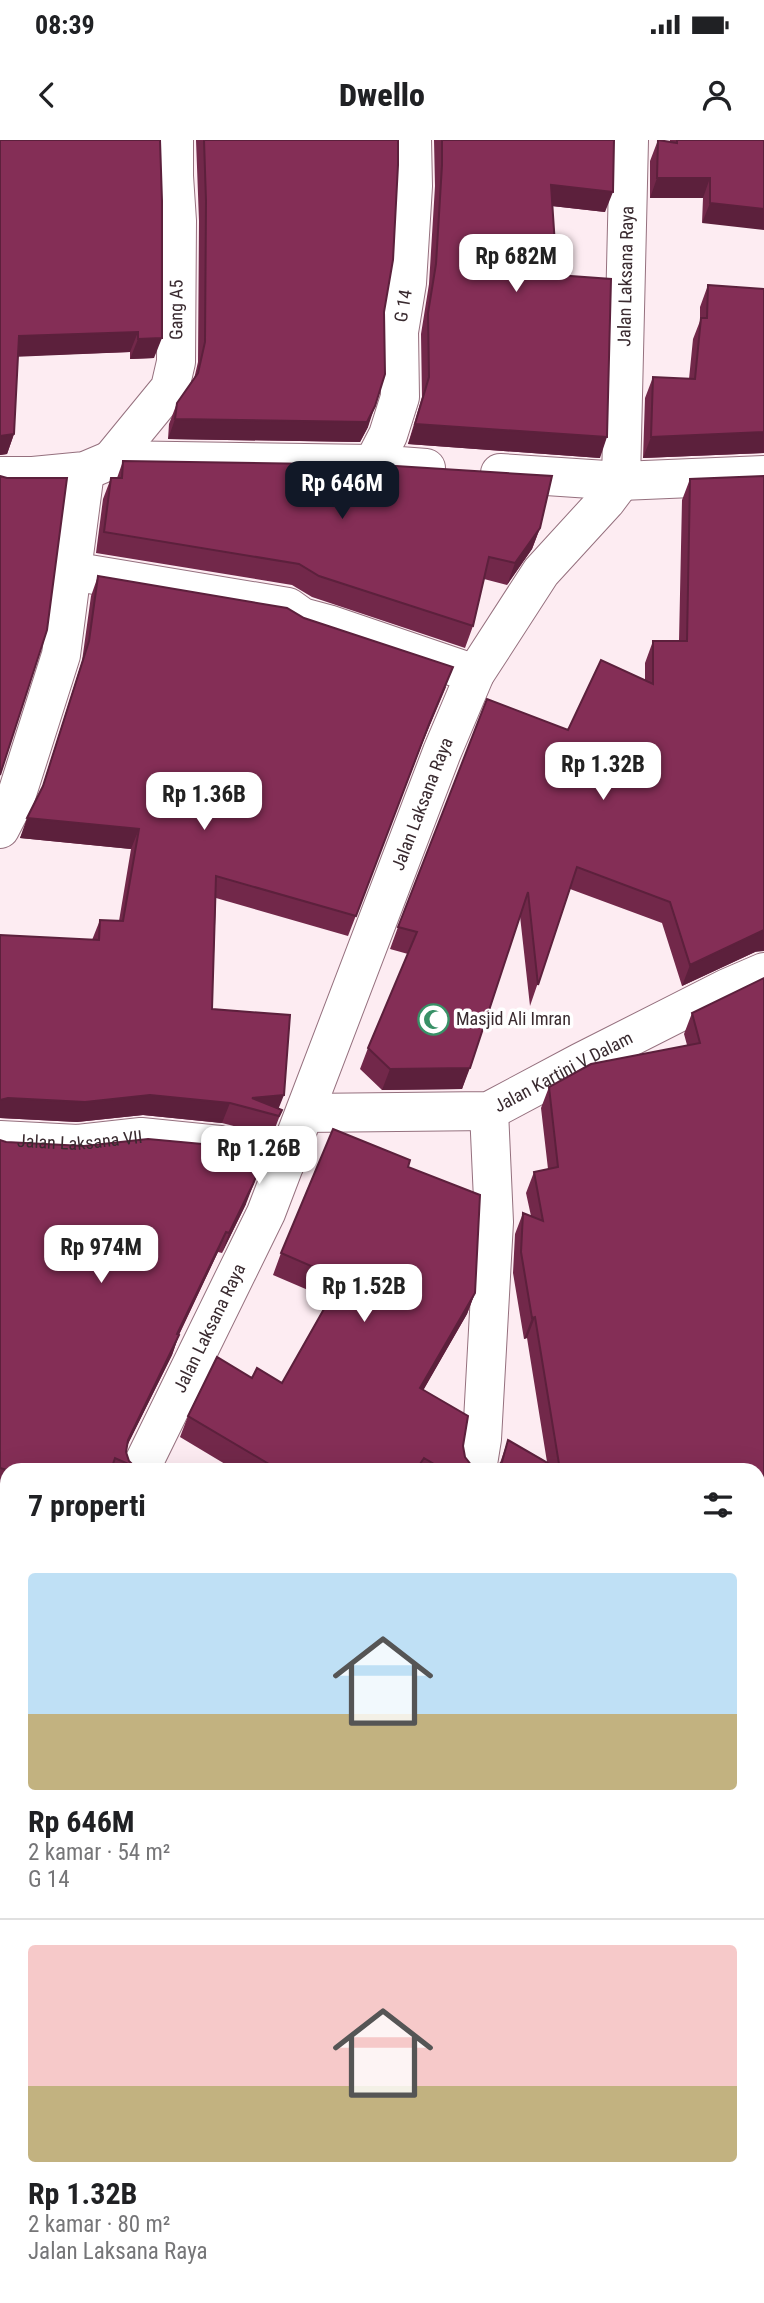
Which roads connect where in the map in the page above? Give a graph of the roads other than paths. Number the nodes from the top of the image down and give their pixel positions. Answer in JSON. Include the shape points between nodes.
{"nodes":[{"id":1,"x":174,"y":140,"type":"edge"},
{"id":2,"x":412,"y":140,"type":"edge"},
{"id":3,"x":629,"y":140,"type":"edge"},
{"id":4,"x":373,"y":464,"type":"junction"},
{"id":5,"x":98,"y":466,"type":"junction"},
{"id":6,"x":764,"y":475,"type":"edge"},
{"id":7,"x":0,"y":476,"type":"edge"},
{"id":8,"x":621,"y":481,"type":"junction"},
{"id":9,"x":71,"y":572,"type":"junction"},
{"id":10,"x":475,"y":674,"type":"junction"},
{"id":11,"x":5,"y":809,"type":"edge"},
{"id":12,"x":764,"y":972,"type":"edge"},
{"id":13,"x":489,"y":1111,"type":"junction"},
{"id":14,"x":304,"y":1113,"type":"junction"},
{"id":15,"x":0,"y":1140,"type":"edge"},
{"id":16,"x":286,"y":1162,"type":"junction"},
{"id":17,"x":143,"y":1463,"type":"edge"},
{"id":18,"x":478,"y":1463,"type":"edge"}],
"edges":[{"from":1,"to":5,"type":"street","name":"Gang A5","via":[[176,362],[170,388]]},
{"from":2,"to":4,"type":"street","name":"G 14","via":[[407,284],[399,332],[400,397]]},
{"from":3,"to":8,"type":"street","name":"Jalan Laksana Raya"},
{"from":4,"to":5,"type":"street"},
{"from":4,"to":8,"type":"street"},
{"from":5,"to":7,"type":"street"},
{"from":5,"to":9,"type":"street"},
{"from":6,"to":8,"type":"street"},
{"from":8,"to":10,"type":"street","name":"Jalan Laksana Raya","via":[[541,572]]},
{"from":9,"to":10,"type":"street","via":[[288,607],[302,617]]},
{"from":9,"to":11,"type":"street","via":[[61,655]]},
{"from":10,"to":14,"type":"street","name":"Jalan Laksana Raya"},
{"from":12,"to":13,"type":"street","name":"Jalan Kartini V Dalam"},
{"from":13,"to":14,"type":"street","name":"Jalan Kartini V Dalam"},
{"from":13,"to":18,"type":"street","via":[[494,1222]]},
{"from":14,"to":16,"type":"street","name":"Jalan Laksana Raya"},
{"from":15,"to":16,"type":"street","name":"Jalan Laksana VII","via":[[78,1143],[141,1137],[220,1145]]},
{"from":16,"to":17,"type":"street","name":"Jalan Laksana Raya","via":[[266,1213]]}]}
